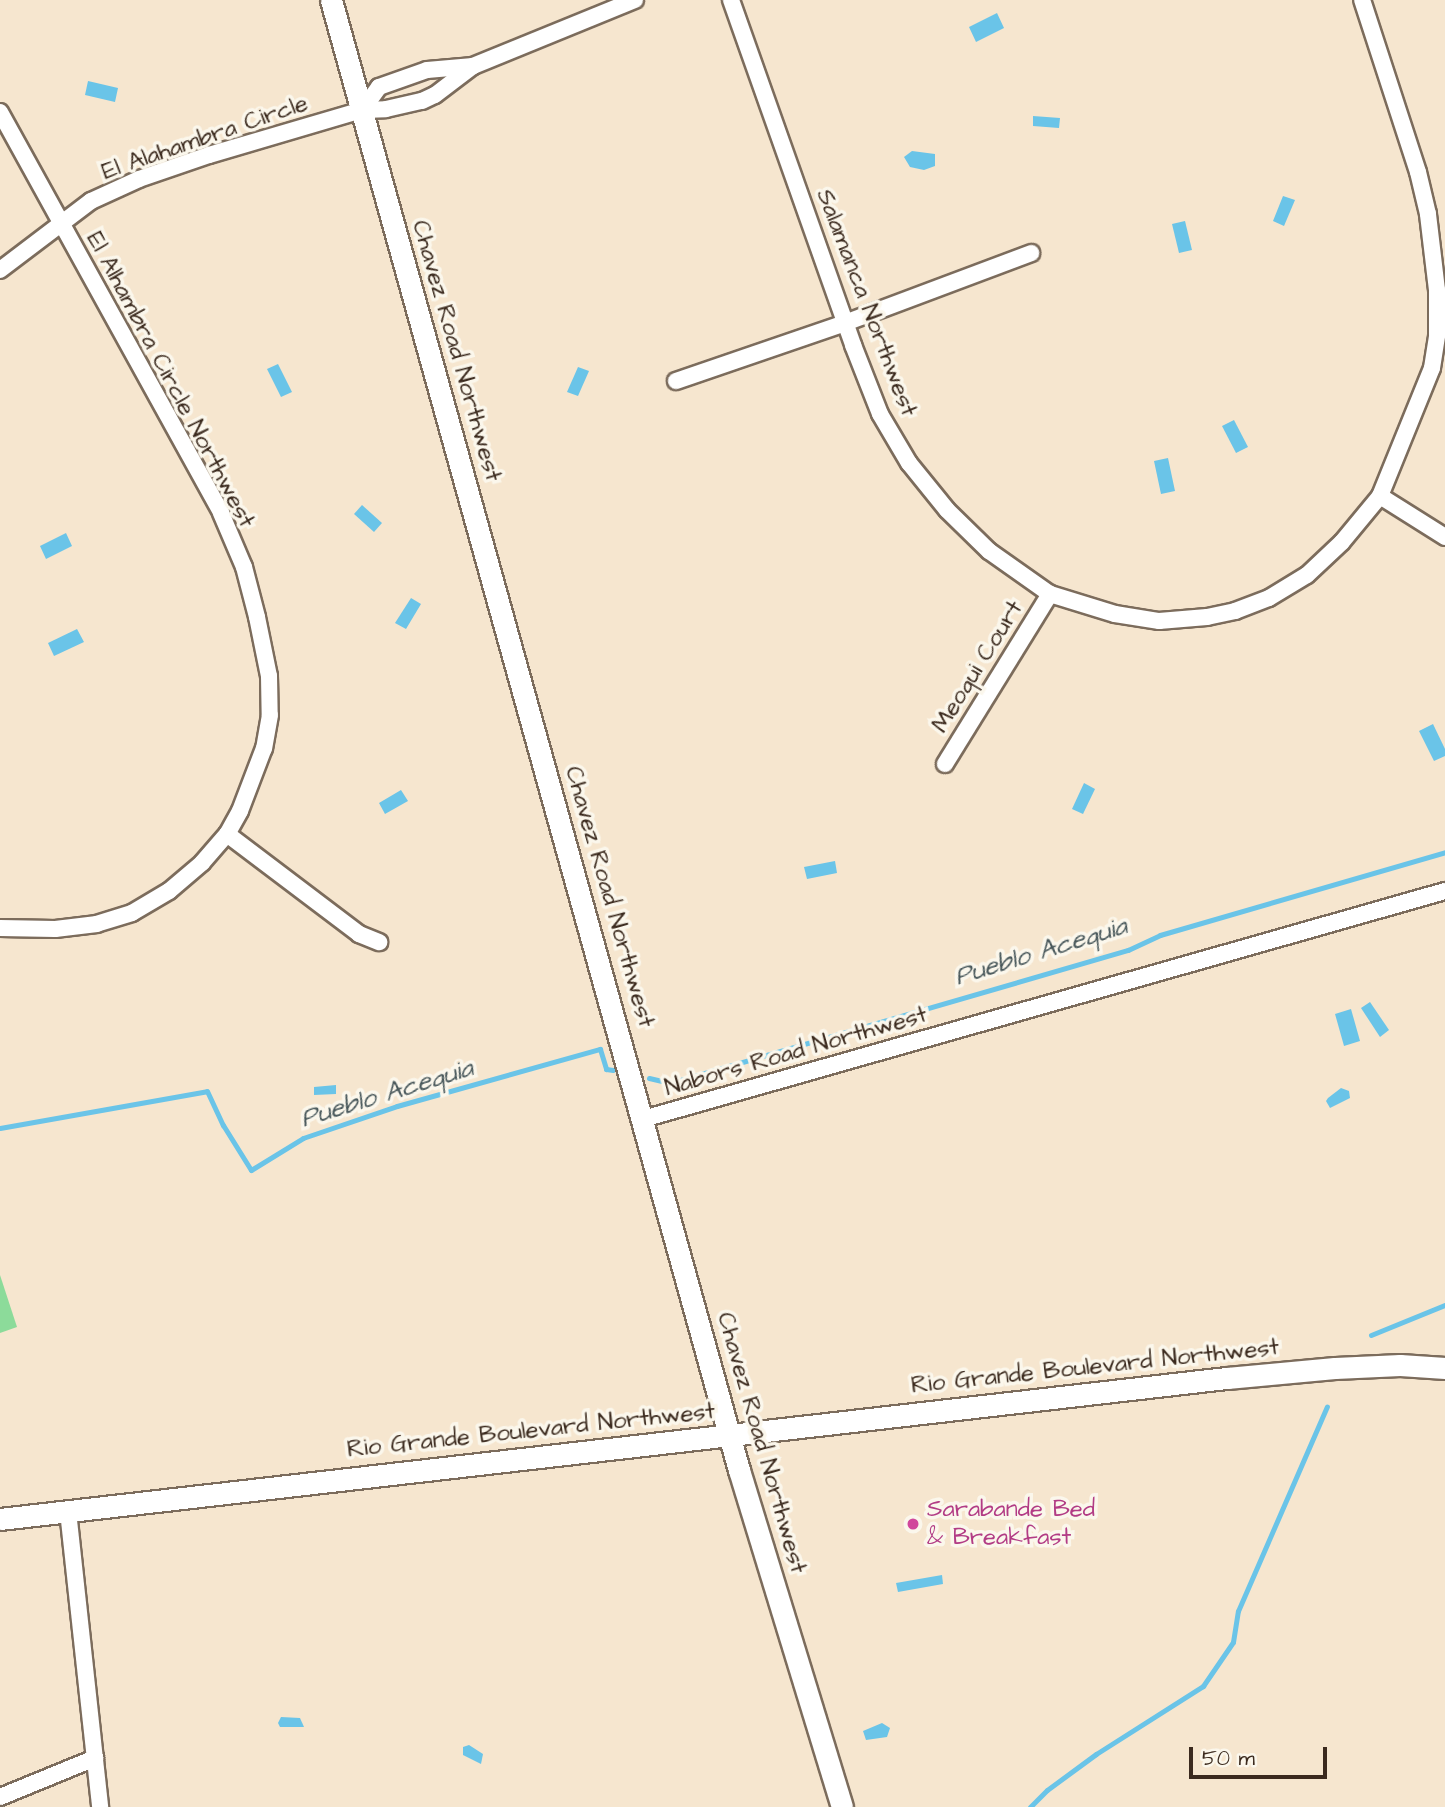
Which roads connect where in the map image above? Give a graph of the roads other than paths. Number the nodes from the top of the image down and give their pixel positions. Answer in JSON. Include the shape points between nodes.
{"nodes":[{"id":1,"x":331,"y":0,"type":"edge"},
{"id":2,"x":635,"y":0,"type":"edge"},
{"id":3,"x":731,"y":0,"type":"edge"},
{"id":4,"x":1362,"y":0,"type":"edge"},
{"id":5,"x":473,"y":66,"type":"junction"},
{"id":6,"x":362,"y":110,"type":"junction"},
{"id":7,"x":0,"y":112,"type":"edge"},
{"id":8,"x":60,"y":223,"type":"junction"},
{"id":9,"x":1031,"y":253,"type":"dead end"},
{"id":10,"x":0,"y":270,"type":"edge"},
{"id":11,"x":845,"y":323,"type":"junction"},
{"id":12,"x":676,"y":381,"type":"dead end"},
{"id":13,"x":1380,"y":496,"type":"junction"},
{"id":14,"x":1445,"y":537,"type":"edge"},
{"id":15,"x":1050,"y":594,"type":"junction"},
{"id":16,"x":945,"y":764,"type":"dead end"},
{"id":17,"x":227,"y":834,"type":"junction"},
{"id":18,"x":1445,"y":891,"type":"edge"},
{"id":19,"x":0,"y":928,"type":"edge"},
{"id":20,"x":379,"y":942,"type":"dead end"},
{"id":21,"x":643,"y":1119,"type":"junction"},
{"id":22,"x":1445,"y":1368,"type":"edge"},
{"id":23,"x":729,"y":1435,"type":"junction"},
{"id":24,"x":68,"y":1511,"type":"junction"},
{"id":25,"x":0,"y":1520,"type":"edge"},
{"id":26,"x":95,"y":1758,"type":"junction"},
{"id":27,"x":0,"y":1797,"type":"edge"},
{"id":28,"x":100,"y":1807,"type":"edge"},
{"id":29,"x":842,"y":1807,"type":"edge"}],
"edges":[{"from":1,"to":6,"type":"street","name":"Chavez Road Northwest"},
{"from":2,"to":5,"type":"street"},
{"from":3,"to":11,"type":"street","name":"Salamanca Northwest"},
{"from":4,"to":13,"type":"street","name":"Salamanca Northwest","via":[[1418,172],[1435,254],[1437,290],[1432,368]]},
{"from":5,"to":6,"type":"street","name":"El Alahambra Circle","via":[[422,101]]},
{"from":5,"to":6,"type":"street","via":[[426,70],[379,87]]},
{"from":6,"to":8,"type":"street","name":"El Alahambra Circle","via":[[139,179],[91,201]]},
{"from":6,"to":21,"type":"street","name":"Chavez Road Northwest"},
{"from":7,"to":8,"type":"street","name":"El Alhambra Circle Northwest"},
{"from":8,"to":10,"type":"street","name":"El Alahambra Circle"},
{"from":8,"to":17,"type":"street","name":"El Alhambra Circle Northwest","via":[[221,513],[244,567],[269,676],[270,715],[264,748]]},
{"from":9,"to":11,"type":"street"},
{"from":11,"to":12,"type":"street"},
{"from":11,"to":15,"type":"street","name":"Salamanca Northwest","via":[[880,414],[909,463],[989,551]]},
{"from":13,"to":14,"type":"street"},
{"from":13,"to":15,"type":"street","name":"Salamanca Northwest","via":[[1307,575],[1269,598],[1235,611],[1159,621],[1115,614]]},
{"from":15,"to":16,"type":"street","name":"Meoqui Court"},
{"from":17,"to":19,"type":"street","name":"El Alhambra Circle Northwest","via":[[169,891],[132,914],[55,929]]},
{"from":17,"to":20,"type":"street","via":[[359,934]]},
{"from":18,"to":21,"type":"street","name":"Nabors Road Northwest"},
{"from":21,"to":23,"type":"street","name":"Chavez Road Northwest"},
{"from":22,"to":23,"type":"street","name":"Rio Grande Boulevard Northwest","via":[[1317,1369]]},
{"from":23,"to":24,"type":"street","name":"Rio Grande Boulevard Northwest"},
{"from":23,"to":29,"type":"street","name":"Chavez Road Northwest"},
{"from":24,"to":25,"type":"street","name":"Rio Grande Boulevard Northwest"},
{"from":24,"to":26,"type":"street"},
{"from":26,"to":27,"type":"street"},
{"from":26,"to":28,"type":"street"}]}
